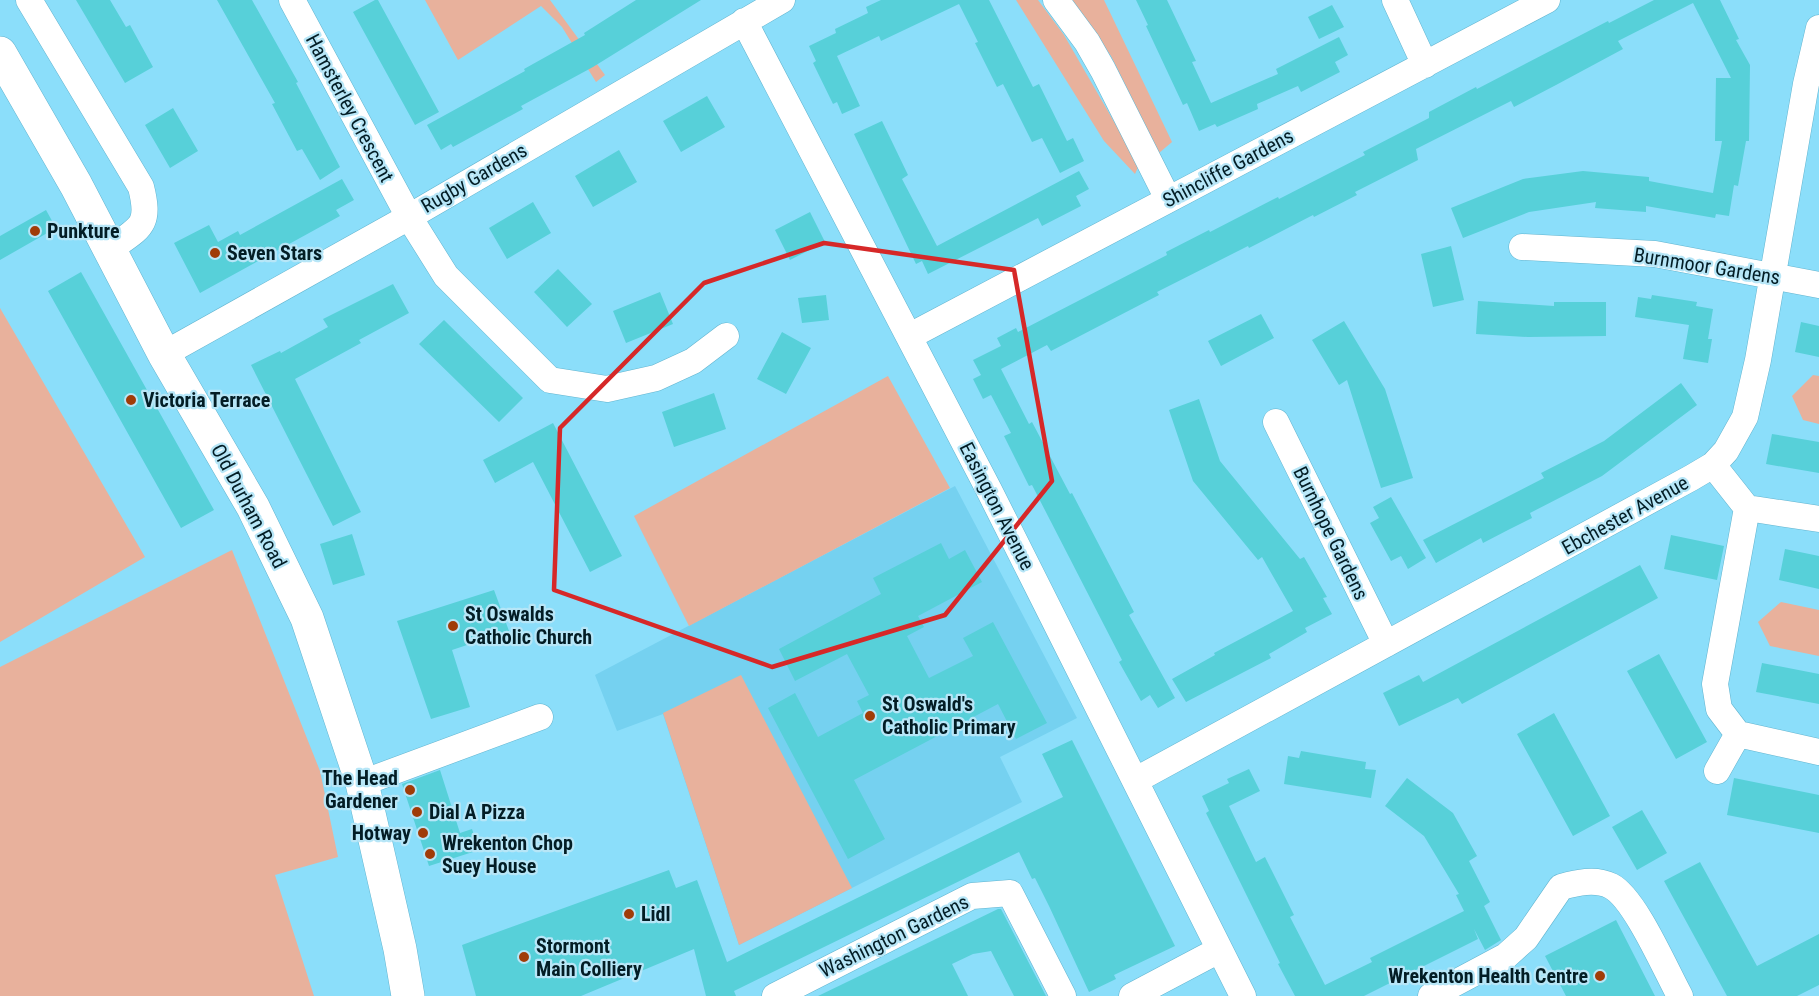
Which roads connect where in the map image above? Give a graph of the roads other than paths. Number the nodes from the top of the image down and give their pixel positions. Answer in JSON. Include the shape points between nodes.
{"nodes":[{"id":1,"x":29,"y":0,"type":"edge"},
{"id":2,"x":292,"y":0,"type":"edge"},
{"id":3,"x":782,"y":0,"type":"edge"},
{"id":4,"x":1056,"y":0,"type":"edge"},
{"id":5,"x":1395,"y":0,"type":"edge"},
{"id":6,"x":1547,"y":0,"type":"edge"},
{"id":7,"x":744,"y":21,"type":"junction"},
{"id":8,"x":1819,"y":28,"type":"edge"},
{"id":9,"x":0,"y":53,"type":"edge"},
{"id":10,"x":1816,"y":59,"type":"edge"},
{"id":11,"x":1425,"y":65,"type":"junction"},
{"id":12,"x":1168,"y":199,"type":"junction"},
{"id":13,"x":409,"y":217,"type":"junction"},
{"id":14,"x":1522,"y":247,"type":"dead end"},
{"id":15,"x":109,"y":250,"type":"junction"},
{"id":16,"x":1771,"y":275,"type":"junction"},
{"id":17,"x":1819,"y":285,"type":"edge"},
{"id":18,"x":726,"y":336,"type":"dead end"},
{"id":19,"x":910,"y":336,"type":"junction"},
{"id":20,"x":164,"y":354,"type":"junction"},
{"id":21,"x":1276,"y":422,"type":"dead end"},
{"id":22,"x":1713,"y":465,"type":"junction"},
{"id":23,"x":1747,"y":508,"type":"junction"},
{"id":24,"x":1819,"y":519,"type":"edge"},
{"id":25,"x":1386,"y":644,"type":"junction"},
{"id":26,"x":540,"y":717,"type":"dead end"},
{"id":27,"x":1738,"y":734,"type":"junction"},
{"id":28,"x":1819,"y":752,"type":"edge"},
{"id":29,"x":1717,"y":771,"type":"dead end"},
{"id":30,"x":1136,"y":780,"type":"junction"},
{"id":31,"x":362,"y":783,"type":"junction"},
{"id":32,"x":1219,"y":950,"type":"junction"},
{"id":33,"x":408,"y":996,"type":"edge"},
{"id":34,"x":775,"y":996,"type":"edge"},
{"id":35,"x":1063,"y":996,"type":"edge"},
{"id":36,"x":1132,"y":996,"type":"edge"},
{"id":37,"x":1243,"y":996,"type":"edge"},
{"id":38,"x":1431,"y":996,"type":"edge"},
{"id":39,"x":1680,"y":996,"type":"edge"}],
"edges":[{"from":1,"to":15,"type":"street","via":[[141,187],[147,209],[140,227]]},
{"from":2,"to":13,"type":"street","name":"Hamsterley Crescent"},
{"from":3,"to":7,"type":"street","name":"Rugby Gardens"},
{"from":4,"to":12,"type":"street","via":[[1103,70]]},
{"from":5,"to":11,"type":"street"},
{"from":6,"to":11,"type":"street","name":"Shincliffe Gardens"},
{"from":7,"to":13,"type":"street","name":"Rugby Gardens"},
{"from":7,"to":19,"type":"street","name":"Easington Avenue"},
{"from":8,"to":10,"type":"street","name":"Ebchester Avenue"},
{"from":9,"to":15,"type":"main road","name":"Old Durham Road"},
{"from":10,"to":16,"type":"street","name":"Ebchester Avenue"},
{"from":11,"to":12,"type":"street","name":"Shincliffe Gardens"},
{"from":12,"to":19,"type":"street","name":"Shincliffe Gardens"},
{"from":13,"to":18,"type":"street","name":"Hamsterley Crescent","via":[[446,276],[550,380],[608,389],[656,378],[693,361]]},
{"from":13,"to":20,"type":"street","name":"Rugby Gardens"},
{"from":14,"to":16,"type":"street","name":"Burnmoor Gardens","via":[[1655,254]]},
{"from":15,"to":20,"type":"main road","name":"Old Durham Road"},
{"from":16,"to":17,"type":"street","name":"Burnmoor Gardens"},
{"from":16,"to":22,"type":"street","name":"Ebchester Avenue","via":[[1745,417],[1726,451]]},
{"from":19,"to":30,"type":"street","name":"Easington Avenue"},
{"from":20,"to":31,"type":"main road","name":"Old Durham Road","via":[[253,507],[307,618]]},
{"from":21,"to":25,"type":"street","name":"Burnhope Gardens"},
{"from":22,"to":23,"type":"street"},
{"from":22,"to":25,"type":"street","name":"Ebchester Avenue"},
{"from":23,"to":24,"type":"street"},
{"from":23,"to":27,"type":"street","via":[[1715,684],[1719,709]]},
{"from":25,"to":30,"type":"street","name":"Ebchester Avenue"},
{"from":26,"to":31,"type":"street"},
{"from":27,"to":28,"type":"street"},
{"from":27,"to":29,"type":"street"},
{"from":30,"to":32,"type":"street","name":"Easington Avenue"},
{"from":31,"to":33,"type":"main road","name":"Old Durham Road"},
{"from":32,"to":36,"type":"street"},
{"from":32,"to":37,"type":"street","name":"Easington Avenue"},
{"from":34,"to":35,"type":"street","name":"Washington Gardens","via":[[972,896],[1010,893]]},
{"from":38,"to":39,"type":"street","via":[[1506,956],[1526,938],[1561,887],[1585,881],[1611,886],[1630,904]]}]}
